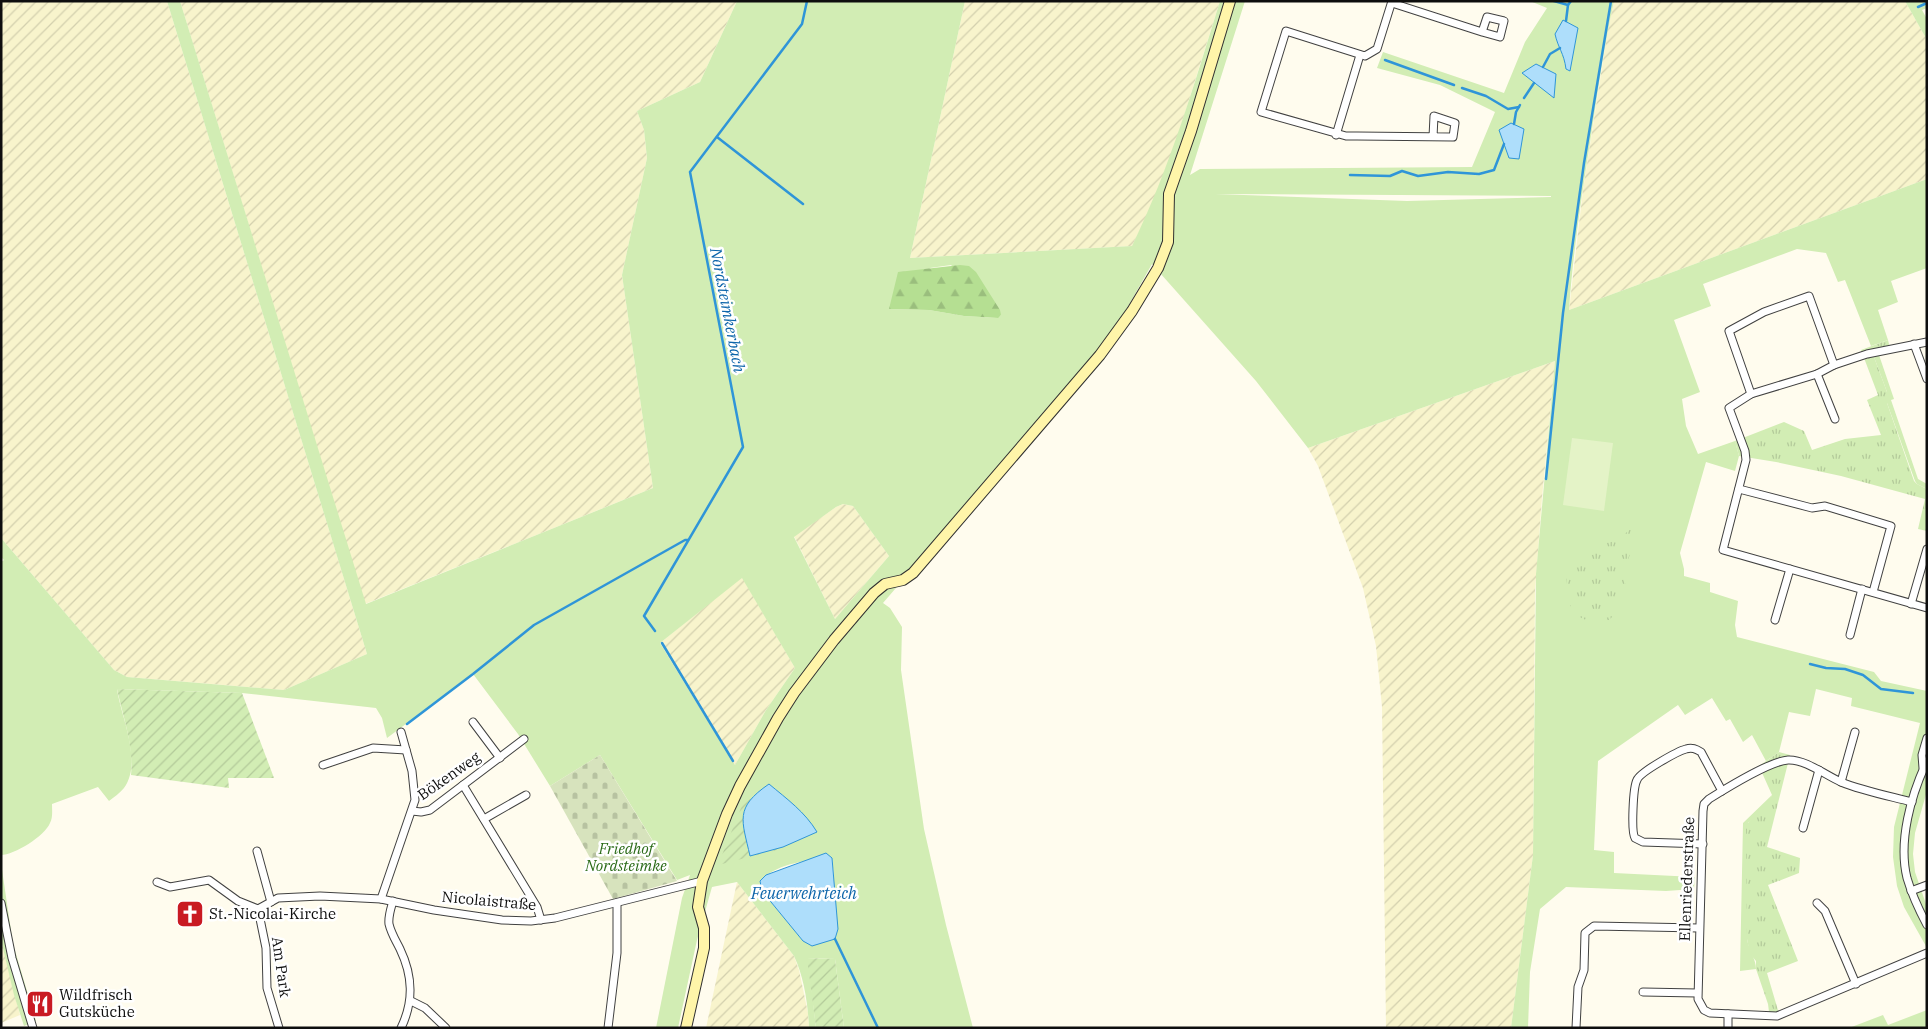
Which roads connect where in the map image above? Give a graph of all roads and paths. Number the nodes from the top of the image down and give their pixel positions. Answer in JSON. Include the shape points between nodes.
{"nodes":[{"id":1,"x":1231,"y":1,"type":"edge"},
{"id":2,"x":1392,"y":2,"type":"edge"},
{"id":3,"x":1482,"y":32,"type":"dead end"},
{"id":4,"x":1360,"y":55,"type":"junction"},
{"id":5,"x":1336,"y":135,"type":"junction"},
{"id":6,"x":1433,"y":137,"type":"dead end"},
{"id":7,"x":1927,"y":342,"type":"edge"},
{"id":8,"x":1914,"y":344,"type":"junction"},
{"id":9,"x":1834,"y":365,"type":"junction"},
{"id":10,"x":1817,"y":374,"type":"junction"},
{"id":11,"x":1927,"y":379,"type":"edge"},
{"id":12,"x":1751,"y":394,"type":"junction"},
{"id":13,"x":1835,"y":419,"type":"dead end"},
{"id":14,"x":1739,"y":489,"type":"junction"},
{"id":15,"x":1927,"y":549,"type":"edge"},
{"id":16,"x":1790,"y":569,"type":"junction"},
{"id":17,"x":1862,"y":589,"type":"junction"},
{"id":18,"x":1873,"y":592,"type":"junction"},
{"id":19,"x":1911,"y":604,"type":"junction"},
{"id":20,"x":1927,"y":608,"type":"edge"},
{"id":21,"x":1775,"y":620,"type":"dead end"},
{"id":22,"x":1850,"y":635,"type":"dead end"},
{"id":23,"x":473,"y":722,"type":"dead end"},
{"id":24,"x":401,"y":732,"type":"dead end"},
{"id":25,"x":1855,"y":732,"type":"dead end"},
{"id":26,"x":1927,"y":738,"type":"edge"},
{"id":27,"x":524,"y":739,"type":"dead end"},
{"id":28,"x":406,"y":750,"type":"junction"},
{"id":29,"x":500,"y":758,"type":"junction"},
{"id":30,"x":1927,"y":761,"type":"edge"},
{"id":31,"x":323,"y":765,"type":"dead end"},
{"id":32,"x":1925,"y":769,"type":"edge"},
{"id":33,"x":1819,"y":770,"type":"junction"},
{"id":34,"x":1841,"y":782,"type":"junction"},
{"id":35,"x":463,"y":785,"type":"junction"},
{"id":36,"x":1722,"y":791,"type":"junction"},
{"id":37,"x":526,"y":795,"type":"dead end"},
{"id":38,"x":1912,"y":802,"type":"junction"},
{"id":39,"x":412,"y":811,"type":"junction"},
{"id":40,"x":484,"y":819,"type":"junction"},
{"id":41,"x":1803,"y":828,"type":"dead end"},
{"id":42,"x":1703,"y":844,"type":"junction"},
{"id":43,"x":257,"y":851,"type":"dead end"},
{"id":44,"x":702,"y":881,"type":"junction"},
{"id":45,"x":157,"y":882,"type":"dead end"},
{"id":46,"x":1927,"y":885,"type":"edge"},
{"id":47,"x":1911,"y":891,"type":"junction"},
{"id":48,"x":381,"y":899,"type":"junction"},
{"id":49,"x":393,"y":901,"type":"junction"},
{"id":50,"x":271,"y":902,"type":"junction"},
{"id":51,"x":1,"y":903,"type":"edge"},
{"id":52,"x":617,"y":903,"type":"junction"},
{"id":53,"x":1817,"y":904,"type":"dead end"},
{"id":54,"x":258,"y":909,"type":"junction"},
{"id":55,"x":541,"y":920,"type":"junction"},
{"id":56,"x":1927,"y":925,"type":"edge"},
{"id":57,"x":1700,"y":928,"type":"junction"},
{"id":58,"x":1927,"y":953,"type":"edge"},
{"id":59,"x":1856,"y":984,"type":"junction"},
{"id":60,"x":1643,"y":992,"type":"dead end"},
{"id":61,"x":1697,"y":994,"type":"junction"},
{"id":62,"x":411,"y":1001,"type":"junction"},
{"id":63,"x":1728,"y":1014,"type":"junction"},
{"id":64,"x":33,"y":1028,"type":"edge"},
{"id":65,"x":279,"y":1028,"type":"edge"},
{"id":66,"x":401,"y":1028,"type":"edge"},
{"id":67,"x":446,"y":1028,"type":"edge"},
{"id":68,"x":608,"y":1028,"type":"edge"},
{"id":69,"x":686,"y":1028,"type":"edge"},
{"id":70,"x":1576,"y":1028,"type":"edge"},
{"id":71,"x":1728,"y":1028,"type":"edge"}],
"edges":[{"from":1,"to":44,"type":"street","via":[[1169,194],[1168,242],[1163,257],[1132,311],[1060,404],[913,573],[903,580],[885,584],[874,593],[808,674],[751,763],[727,814]]},
{"from":2,"to":3,"type":"street"},
{"from":2,"to":4,"type":"street","via":[[1377,49],[1365,56]]},
{"from":4,"to":5,"type":"street"},
{"from":4,"to":5,"type":"street","via":[[1286,31],[1266,95],[1261,112]]},
{"from":5,"to":6,"type":"street"},
{"from":7,"to":8,"type":"street"},
{"from":8,"to":9,"type":"street"},
{"from":8,"to":11,"type":"street"},
{"from":9,"to":10,"type":"street"},
{"from":9,"to":12,"type":"street","via":[[1809,296],[1764,312],[1729,331]]},
{"from":10,"to":12,"type":"street"},
{"from":10,"to":13,"type":"street"},
{"from":12,"to":14,"type":"street","via":[[1729,408],[1746,455]]},
{"from":14,"to":16,"type":"street","via":[[1722,550]]},
{"from":14,"to":18,"type":"street","via":[[1812,508],[1825,506],[1891,526]]},
{"from":15,"to":19,"type":"street"},
{"from":16,"to":17,"type":"street"},
{"from":16,"to":21,"type":"street"},
{"from":17,"to":18,"type":"street"},
{"from":17,"to":22,"type":"street"},
{"from":18,"to":19,"type":"street"},
{"from":19,"to":20,"type":"street"},
{"from":23,"to":29,"type":"street","name":"Bökenweg"},
{"from":24,"to":28,"type":"street"},
{"from":25,"to":34,"type":"street"},
{"from":26,"to":32,"type":"street","via":[[1922,755]]},
{"from":27,"to":29,"type":"street","name":"Bökenweg"},
{"from":28,"to":31,"type":"street","via":[[373,748]]},
{"from":28,"to":39,"type":"street","via":[[415,788]]},
{"from":29,"to":35,"type":"street","name":"Bökenweg"},
{"from":30,"to":32,"type":"street"},
{"from":32,"to":38,"type":"street"},
{"from":33,"to":34,"type":"street","name":"Ellenriederstraße"},
{"from":33,"to":36,"type":"street","name":"Ellenriederstraße","via":[[1786,760]]},
{"from":33,"to":41,"type":"street"},
{"from":34,"to":38,"type":"street","name":"Ellenriederstraße"},
{"from":35,"to":39,"type":"street","name":"Bökenweg","via":[[430,810]]},
{"from":35,"to":40,"type":"street"},
{"from":36,"to":42,"type":"street","name":"Ellenriederstraße","via":[[1704,804]]},
{"from":36,"to":42,"type":"street","via":[[1696,748],[1685,749],[1640,775],[1635,783],[1632,829],[1635,838],[1643,842]]},
{"from":37,"to":40,"type":"street"},
{"from":38,"to":47,"type":"street","via":[[1905,850]]},
{"from":39,"to":48,"type":"street"},
{"from":40,"to":55,"type":"street","via":[[537,907]]},
{"from":42,"to":57,"type":"street","name":"Ellenriederstraße"},
{"from":43,"to":50,"type":"street"},
{"from":44,"to":52,"type":"street","name":"Nicolaistraße"},
{"from":44,"to":69,"type":"street","via":[[698,907],[704,928],[704,948]]},
{"from":45,"to":54,"type":"street","via":[[170,888],[209,880],[238,901]]},
{"from":46,"to":47,"type":"street"},
{"from":47,"to":56,"type":"street"},
{"from":48,"to":49,"type":"street","name":"Nicolaistraße"},
{"from":48,"to":50,"type":"street","name":"Nicolaistraße","via":[[320,896],[278,898]]},
{"from":49,"to":55,"type":"street","name":"Nicolaistraße","via":[[490,918]]},
{"from":49,"to":62,"type":"street","via":[[389,924],[408,968]]},
{"from":50,"to":54,"type":"street","name":"Nicolaistraße"},
{"from":51,"to":64,"type":"street","via":[[12,958]]},
{"from":52,"to":55,"type":"street","name":"Nicolaistraße"},
{"from":52,"to":68,"type":"street","via":[[617,953]]},
{"from":53,"to":59,"type":"street","via":[[1825,911]]},
{"from":54,"to":65,"type":"street","name":"Am Park","via":[[266,948],[267,988]]},
{"from":57,"to":61,"type":"street","name":"Ellenriederstraße"},
{"from":57,"to":70,"type":"street","via":[[1594,926],[1585,934]]},
{"from":58,"to":59,"type":"street"},
{"from":59,"to":63,"type":"street","via":[[1776,1016]]},
{"from":60,"to":61,"type":"street"},
{"from":61,"to":63,"type":"street","via":[[1704,1010]]},
{"from":62,"to":66,"type":"street"},
{"from":62,"to":67,"type":"street","via":[[425,1008]]},
{"from":63,"to":71,"type":"street"}]}
